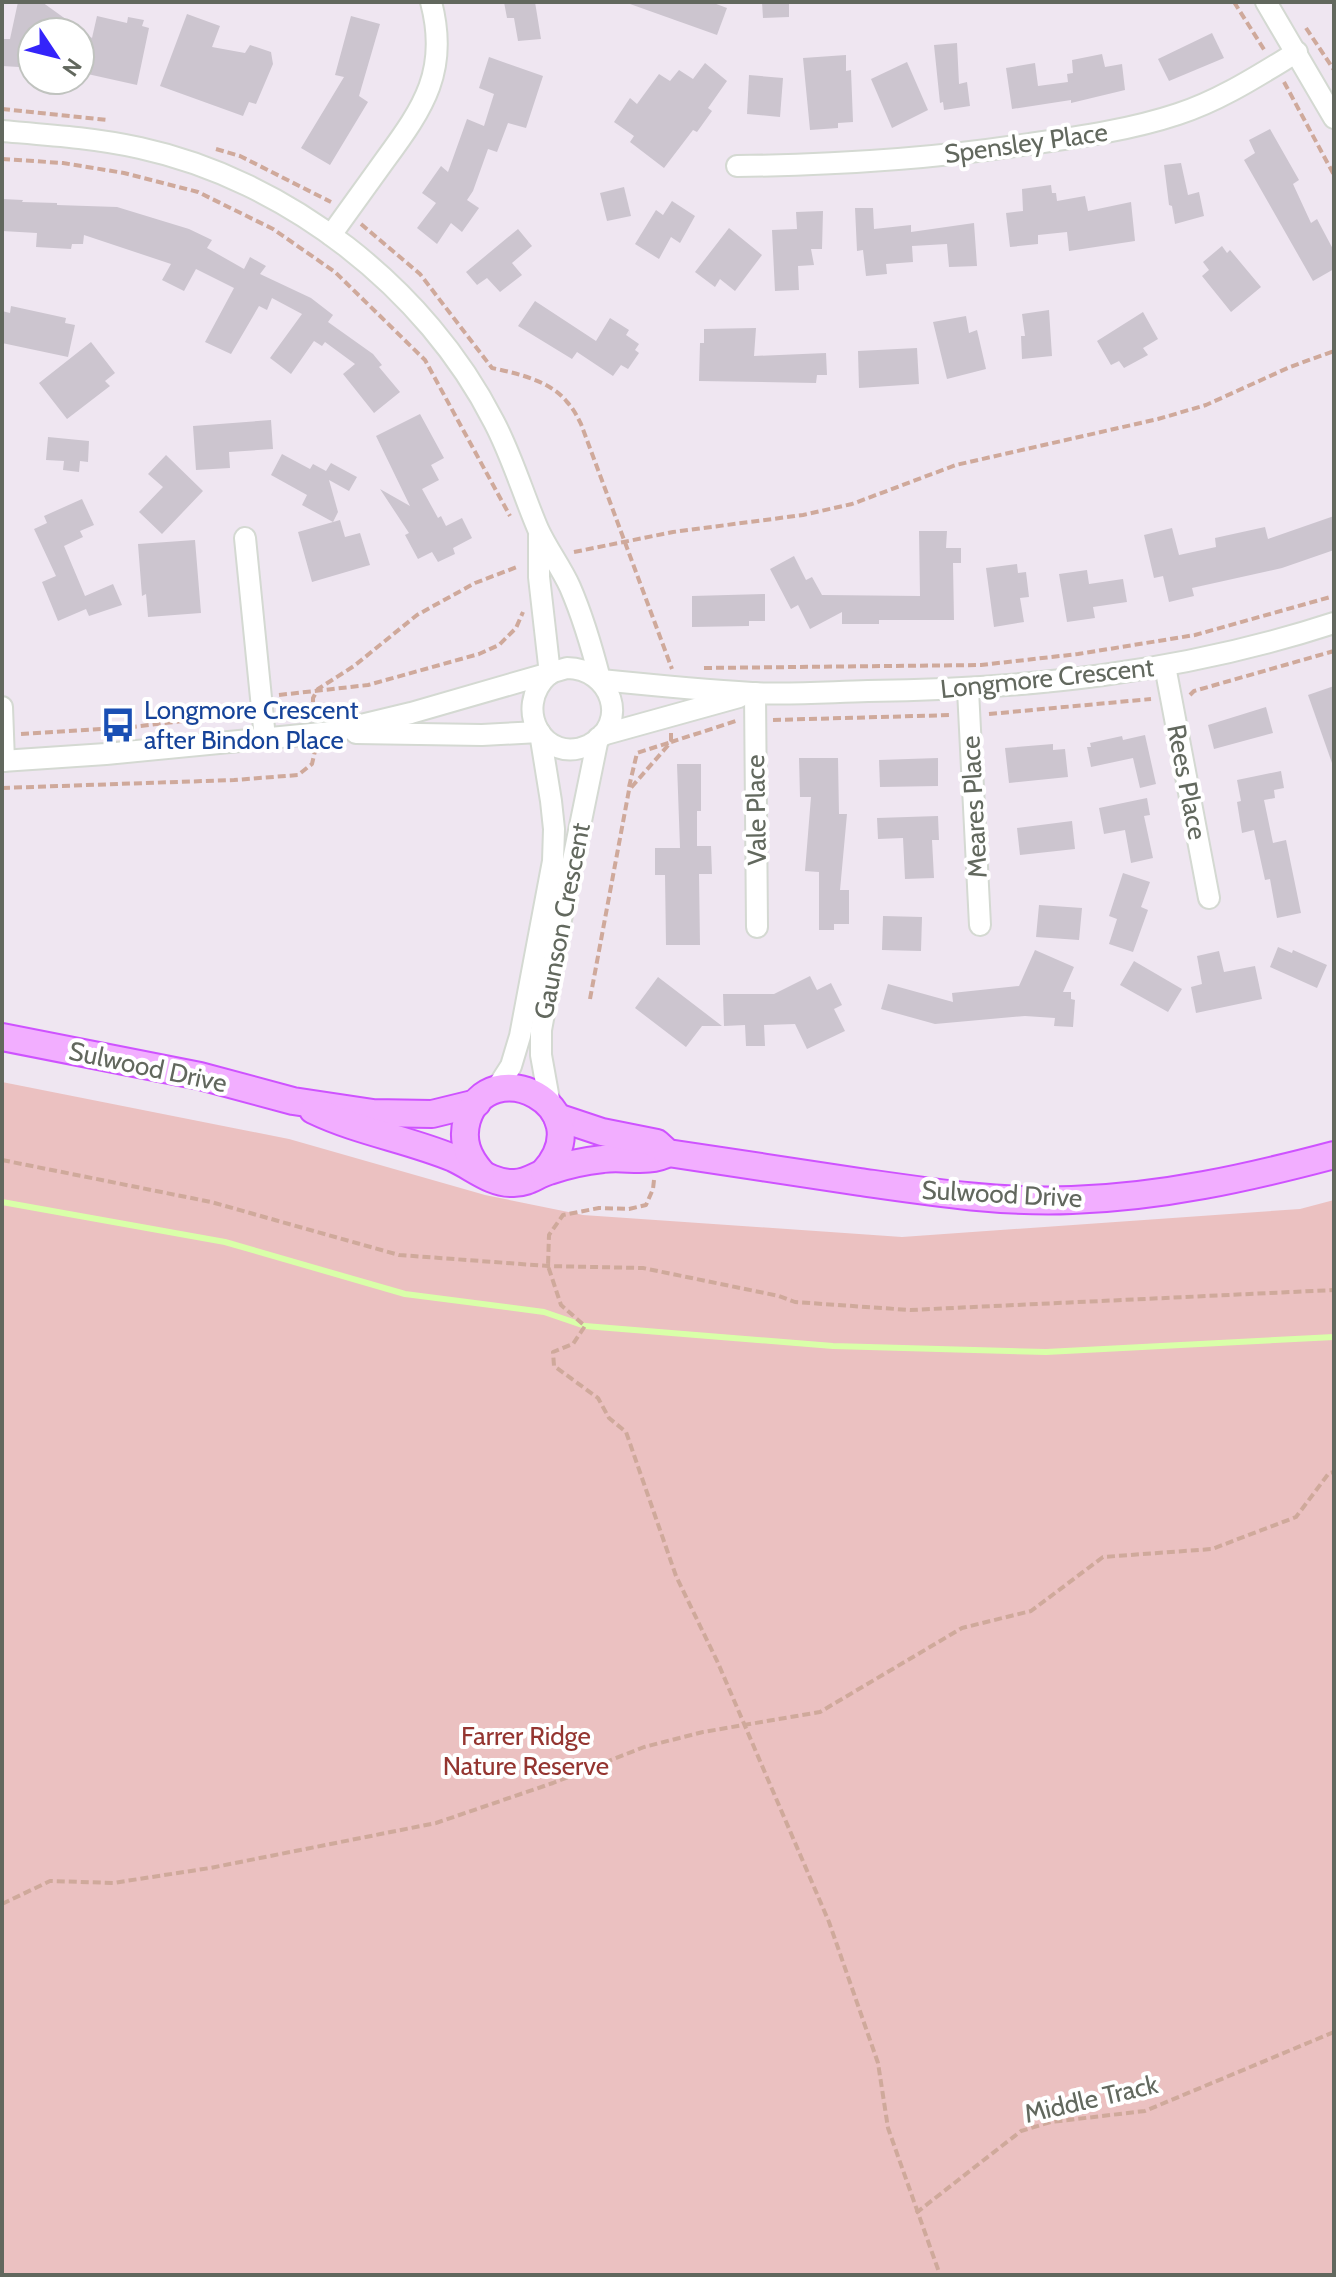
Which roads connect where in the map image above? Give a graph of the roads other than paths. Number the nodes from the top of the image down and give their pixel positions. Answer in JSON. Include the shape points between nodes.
{"nodes":[{"id":1,"x":431,"y":2,"type":"edge"},
{"id":2,"x":1266,"y":2,"type":"edge"},
{"id":3,"x":1297,"y":52,"type":"junction"},
{"id":4,"x":1334,"y":118,"type":"edge"},
{"id":5,"x":2,"y":131,"type":"edge"},
{"id":6,"x":737,"y":166,"type":"dead end"},
{"id":7,"x":331,"y":235,"type":"junction"},
{"id":8,"x":538,"y":530,"type":"junction"},
{"id":9,"x":245,"y":538,"type":"dead end"},
{"id":10,"x":1334,"y":623,"type":"edge"},
{"id":11,"x":1165,"y":666,"type":"junction"},
{"id":12,"x":549,"y":674,"type":"junction"},
{"id":13,"x":600,"y":680,"type":"junction"},
{"id":14,"x":968,"y":690,"type":"junction"},
{"id":15,"x":755,"y":693,"type":"junction"},
{"id":16,"x":2,"y":707,"type":"edge"},
{"id":17,"x":322,"y":733,"type":"junction"},
{"id":18,"x":539,"y":733,"type":"junction"},
{"id":19,"x":600,"y":737,"type":"junction"},
{"id":20,"x":265,"y":738,"type":"junction"},
{"id":21,"x":3,"y":761,"type":"edge"},
{"id":22,"x":1209,"y":898,"type":"dead end"},
{"id":23,"x":980,"y":925,"type":"dead end"},
{"id":24,"x":757,"y":927,"type":"dead end"},
{"id":25,"x":2,"y":1037,"type":"edge"},
{"id":26,"x":486,"y":1097,"type":"junction"},
{"id":27,"x":293,"y":1101,"type":"junction"},
{"id":28,"x":554,"y":1111,"type":"junction"},
{"id":29,"x":1334,"y":1155,"type":"edge"},
{"id":30,"x":662,"y":1156,"type":"junction"},
{"id":31,"x":481,"y":1172,"type":"junction"},
{"id":32,"x":544,"y":1172,"type":"junction"}],
"edges":[{"from":1,"to":7,"type":"street","via":[[437,56],[423,105]]},
{"from":2,"to":3,"type":"street"},
{"from":3,"to":4,"type":"street"},
{"from":3,"to":6,"type":"street","name":"Spensley Place","via":[[1224,95],[1181,113],[1080,137],[911,159]]},
{"from":5,"to":7,"type":"street","via":[[85,138],[170,156],[253,189]]},
{"from":7,"to":8,"type":"street","via":[[403,297],[444,345],[495,423]]},
{"from":8,"to":12,"type":"street"},
{"from":8,"to":13,"type":"street","via":[[569,584]]},
{"from":9,"to":20,"type":"street"},
{"from":10,"to":11,"type":"street","name":"Longmore Crescent"},
{"from":11,"to":14,"type":"street","name":"Longmore Crescent"},
{"from":11,"to":22,"type":"street","name":"Rees Place"},
{"from":12,"to":13,"type":"street","via":[[576,668]]},
{"from":12,"to":17,"type":"street"},
{"from":12,"to":18,"type":"street","via":[[532,702]]},
{"from":13,"to":15,"type":"street","name":"Longmore Crescent"},
{"from":13,"to":19,"type":"street","via":[[612,708]]},
{"from":14,"to":15,"type":"street","name":"Longmore Crescent"},
{"from":14,"to":23,"type":"street","name":"Meares Place"},
{"from":15,"to":19,"type":"street","name":"Longmore Crescent"},
{"from":15,"to":24,"type":"street","name":"Vale Place"},
{"from":16,"to":21,"type":"street"},
{"from":17,"to":18,"type":"street"},
{"from":17,"to":20,"type":"street"},
{"from":18,"to":19,"type":"street","via":[[568,748]]},
{"from":18,"to":26,"type":"street","name":"Gaunson Crescent","via":[[551,801],[553,861],[520,1036],[511,1066]]},
{"from":19,"to":28,"type":"street","name":"Gaunson Crescent","via":[[541,1030]]},
{"from":20,"to":21,"type":"street"},
{"from":25,"to":27,"type":"main road","name":"Sulwood Drive","via":[[200,1076]]},
{"from":26,"to":27,"type":"main road","name":"Sulwood Drive","via":[[432,1114]]},
{"from":26,"to":28,"type":"main road","name":"Sulwood Drive","via":[[510,1087],[525,1089]]},
{"from":26,"to":31,"type":"main road","via":[[468,1116],[464,1131],[465,1146]]},
{"from":27,"to":31,"type":"main road","name":"Sulwood Drive","via":[[345,1125],[452,1157]]},
{"from":28,"to":30,"type":"main road","name":"Sulwood Drive","via":[[602,1132],[657,1143]]},
{"from":28,"to":32,"type":"main road","via":[[560,1129],[558,1153]]},
{"from":29,"to":30,"type":"main road","name":"Sulwood Drive","via":[[1177,1191],[1034,1200],[930,1192]]},
{"from":30,"to":32,"type":"main road","name":"Sulwood Drive","via":[[578,1162]]},
{"from":31,"to":32,"type":"main road","name":"Sulwood Drive","via":[[493,1180],[519,1183]]}]}
